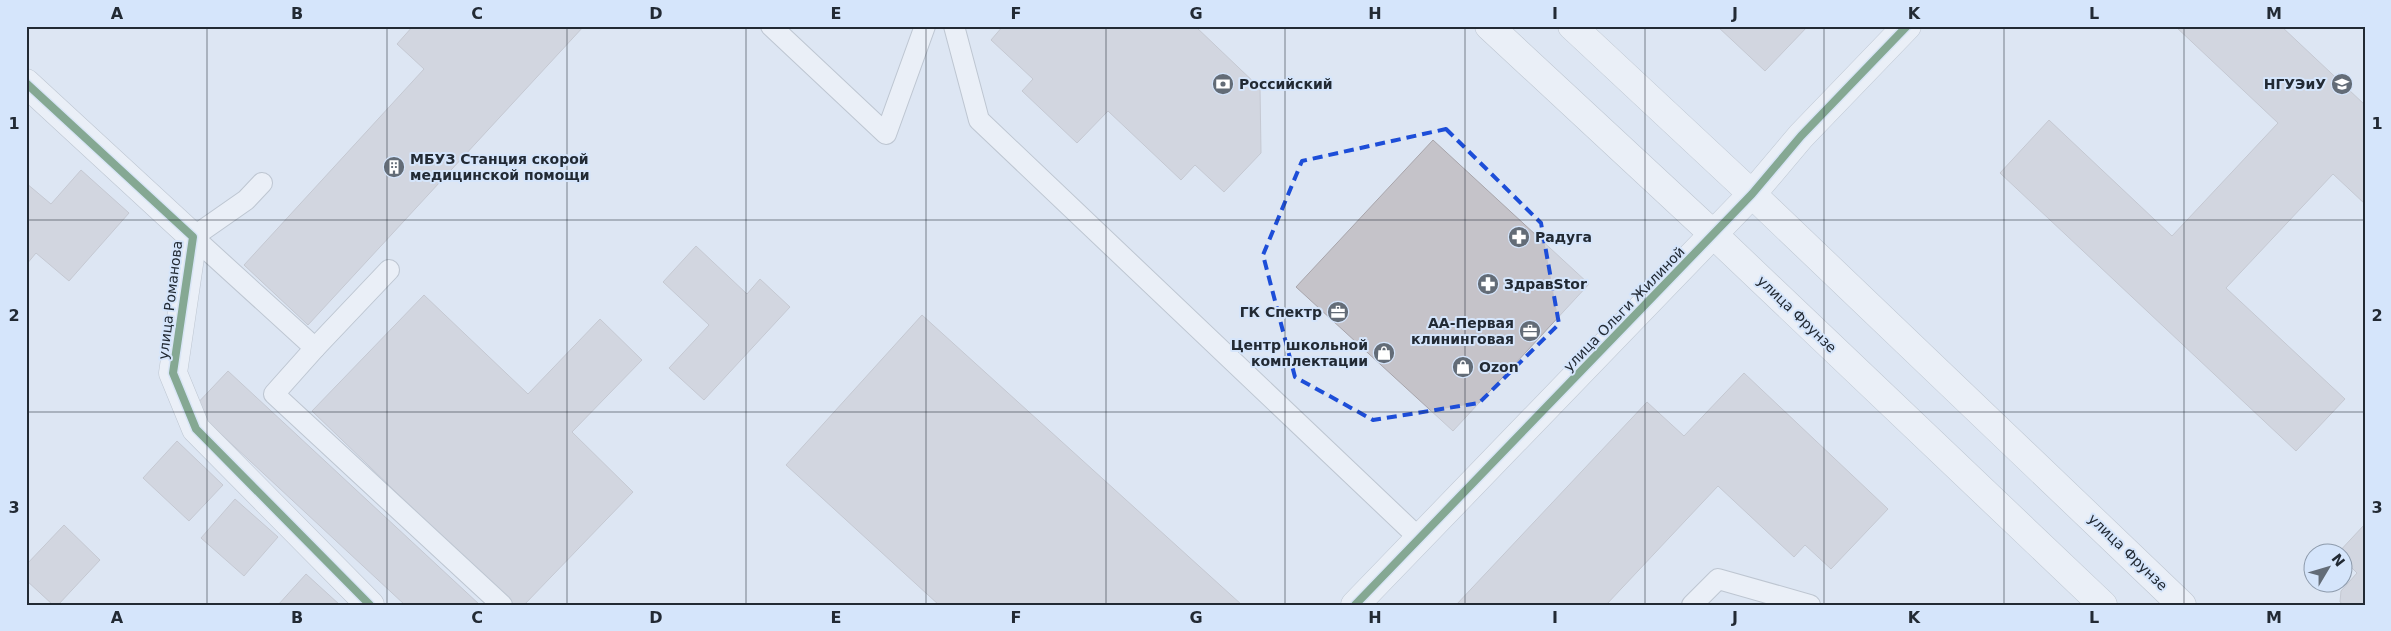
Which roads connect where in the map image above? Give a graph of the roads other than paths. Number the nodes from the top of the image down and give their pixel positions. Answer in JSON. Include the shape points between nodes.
{"nodes":[{"id":1,"x":771,"y":26,"type":"edge"},
{"id":2,"x":925,"y":26,"type":"edge"},
{"id":3,"x":954,"y":26,"type":"edge"},
{"id":4,"x":1488,"y":26,"type":"edge"},
{"id":5,"x":1572,"y":26,"type":"edge"},
{"id":6,"x":1907,"y":26,"type":"edge"},
{"id":7,"x":26,"y":83,"type":"edge"},
{"id":8,"x":262,"y":183,"type":"dead end"},
{"id":9,"x":1752,"y":194,"type":"junction"},
{"id":10,"x":1713,"y":234,"type":"junction"},
{"id":11,"x":193,"y":237,"type":"junction"},
{"id":12,"x":389,"y":270,"type":"dead end"},
{"id":13,"x":316,"y":348,"type":"junction"},
{"id":14,"x":1420,"y":540,"type":"junction"},
{"id":15,"x":370,"y":605,"type":"edge"},
{"id":16,"x":502,"y":605,"type":"edge"},
{"id":17,"x":1355,"y":605,"type":"edge"},
{"id":18,"x":1692,"y":605,"type":"edge"},
{"id":19,"x":1810,"y":605,"type":"edge"},
{"id":20,"x":2103,"y":605,"type":"edge"},
{"id":21,"x":2182,"y":605,"type":"edge"}],
"edges":[{"from":1,"to":2,"type":"lane","via":[[886,134]]},
{"from":3,"to":14,"type":"lane","via":[[979,120]]},
{"from":4,"to":10,"type":"main road","name":"улица Фрунзе"},
{"from":5,"to":9,"type":"main road","name":"улица Фрунзе"},
{"from":6,"to":9,"type":"main road","name":"улица Ольги Жилиной","via":[[1801,136]]},
{"from":7,"to":11,"type":"main road","name":"улица Романова"},
{"from":8,"to":11,"type":"lane","via":[[246,200]]},
{"from":9,"to":10,"type":"main road","name":"улица Ольги Жилиной"},
{"from":9,"to":21,"type":"main road","name":"улица Фрунзе"},
{"from":10,"to":14,"type":"main road","name":"улица Ольги Жилиной"},
{"from":10,"to":20,"type":"main road","name":"улица Фрунзе"},
{"from":11,"to":13,"type":"lane"},
{"from":11,"to":15,"type":"main road","name":"улица Романова","via":[[173,372],[196,429]]},
{"from":12,"to":13,"type":"lane"},
{"from":13,"to":16,"type":"lane","via":[[274,394]]},
{"from":14,"to":17,"type":"main road","name":"улица Ольги Жилиной"},
{"from":18,"to":19,"type":"lane","via":[[1718,579]]}]}
